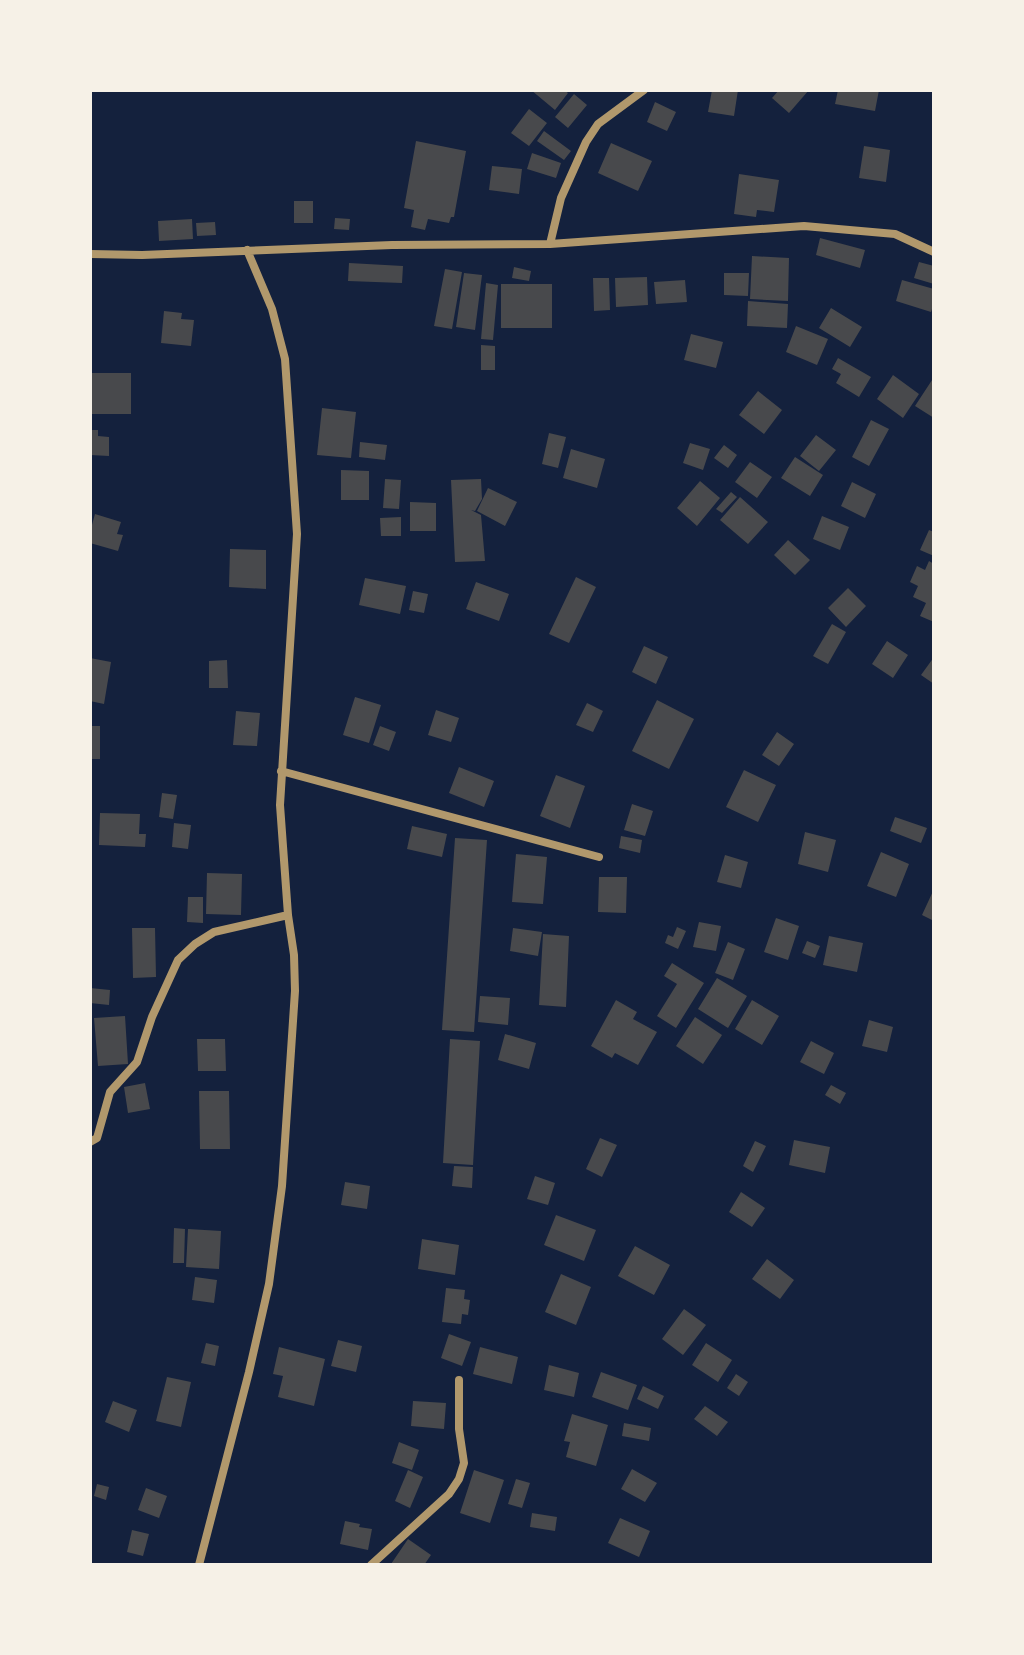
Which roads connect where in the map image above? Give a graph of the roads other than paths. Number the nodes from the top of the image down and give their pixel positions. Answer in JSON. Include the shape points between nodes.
{"nodes":[{"id":1,"x":644,"y":90,"type":"edge"},
{"id":2,"x":550,"y":244,"type":"junction"},
{"id":3,"x":247,"y":250,"type":"junction"},
{"id":4,"x":934,"y":252,"type":"edge"},
{"id":5,"x":90,"y":254,"type":"edge"},
{"id":6,"x":281,"y":771,"type":"junction"},
{"id":7,"x":599,"y":857,"type":"dead end"},
{"id":8,"x":288,"y":915,"type":"junction"},
{"id":9,"x":90,"y":1142,"type":"edge"},
{"id":10,"x":459,"y":1380,"type":"dead end"},
{"id":11,"x":199,"y":1565,"type":"edge"},
{"id":12,"x":371,"y":1565,"type":"edge"}],
"edges":[{"from":1,"to":2,"type":"street","via":[[598,124],[586,142],[561,198]]},
{"from":2,"to":3,"type":"street"},
{"from":2,"to":4,"type":"street","via":[[804,226],[895,234]]},
{"from":3,"to":5,"type":"street"},
{"from":3,"to":6,"type":"street","via":[[272,309],[285,359],[296,493]]},
{"from":6,"to":7,"type":"street"},
{"from":6,"to":8,"type":"street"},
{"from":8,"to":9,"type":"street","via":[[214,932],[178,960],[137,1062],[110,1092],[97,1138]]},
{"from":8,"to":11,"type":"street","via":[[295,991],[280,1200],[249,1372]]},
{"from":10,"to":12,"type":"street","via":[[464,1463],[459,1479]]}]}
